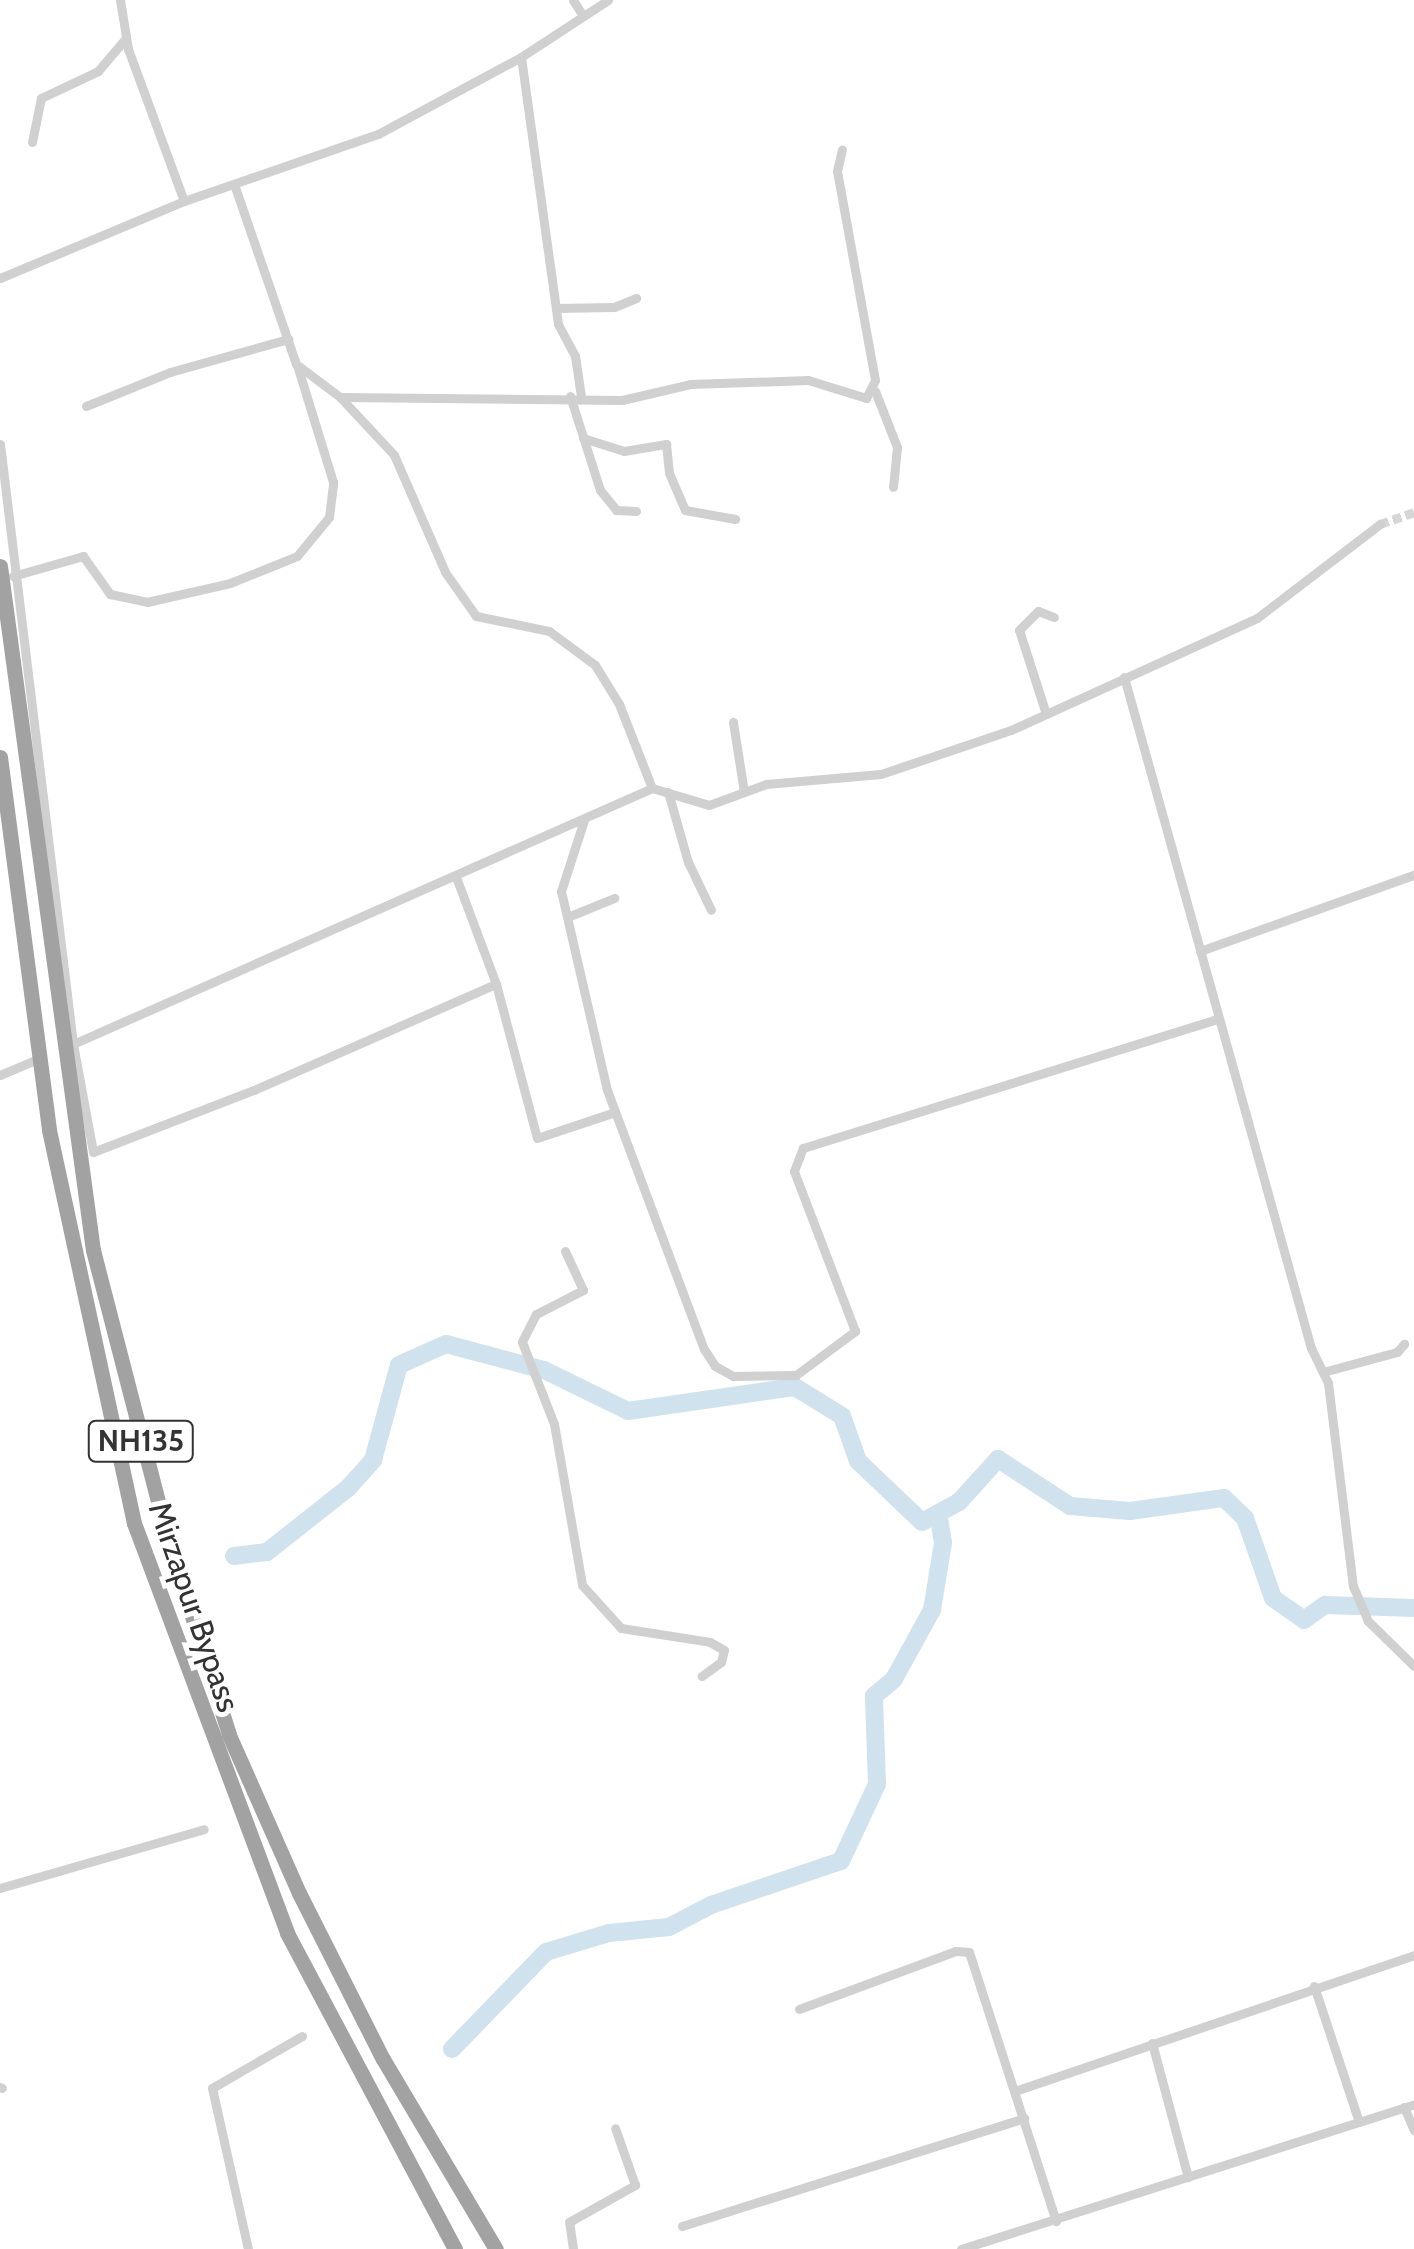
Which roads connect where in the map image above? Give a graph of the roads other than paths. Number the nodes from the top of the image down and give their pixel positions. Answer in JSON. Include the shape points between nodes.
{"nodes":[{"id":1,"x":120,"y":0,"type":"edge"},
{"id":2,"x":573,"y":0,"type":"edge"},
{"id":3,"x":608,"y":0,"type":"edge"},
{"id":4,"x":583,"y":16,"type":"junction"},
{"id":5,"x":125,"y":27,"type":"junction"},
{"id":6,"x":522,"y":57,"type":"junction"},
{"id":7,"x":32,"y":142,"type":"dead end"},
{"id":8,"x":842,"y":150,"type":"dead end"},
{"id":9,"x":235,"y":187,"type":"junction"},
{"id":10,"x":184,"y":202,"type":"junction"},
{"id":11,"x":0,"y":278,"type":"edge"},
{"id":12,"x":636,"y":298,"type":"dead end"},
{"id":13,"x":556,"y":308,"type":"junction"},
{"id":14,"x":288,"y":339,"type":"junction"},
{"id":15,"x":296,"y":364,"type":"junction"},
{"id":16,"x":875,"y":391,"type":"junction"},
{"id":17,"x":570,"y":396,"type":"junction"},
{"id":18,"x":582,"y":396,"type":"junction"},
{"id":19,"x":340,"y":397,"type":"junction"},
{"id":20,"x":86,"y":406,"type":"dead end"},
{"id":21,"x":583,"y":438,"type":"junction"},
{"id":22,"x":0,"y":444,"type":"edge"},
{"id":23,"x":892,"y":487,"type":"dead end"},
{"id":24,"x":636,"y":511,"type":"dead end"},
{"id":25,"x":735,"y":519,"type":"dead end"},
{"id":26,"x":1380,"y":524,"type":"tunnel mouth"},
{"id":27,"x":6,"y":571,"type":"edge"},
{"id":28,"x":1054,"y":617,"type":"dead end"},
{"id":29,"x":1124,"y":677,"type":"junction"},
{"id":30,"x":1046,"y":714,"type":"junction"},
{"id":31,"x":733,"y":722,"type":"dead end"},
{"id":32,"x":0,"y":757,"type":"edge"},
{"id":33,"x":652,"y":788,"type":"junction"},
{"id":34,"x":668,"y":792,"type":"junction"},
{"id":35,"x":744,"y":792,"type":"junction"},
{"id":36,"x":584,"y":820,"type":"junction"},
{"id":37,"x":1414,"y":875,"type":"edge"},
{"id":38,"x":456,"y":877,"type":"junction"},
{"id":39,"x":614,"y":898,"type":"dead end"},
{"id":40,"x":711,"y":910,"type":"dead end"},
{"id":41,"x":570,"y":916,"type":"junction"},
{"id":42,"x":1200,"y":951,"type":"junction"},
{"id":43,"x":496,"y":984,"type":"junction"},
{"id":44,"x":1218,"y":1018,"type":"junction"},
{"id":45,"x":73,"y":1044,"type":"junction"},
{"id":46,"x":40,"y":1058,"type":"junction"},
{"id":47,"x":0,"y":1075,"type":"edge"},
{"id":48,"x":615,"y":1112,"type":"junction"},
{"id":49,"x":564,"y":1251,"type":"dead end"},
{"id":50,"x":1404,"y":1344,"type":"dead end"},
{"id":51,"x":1323,"y":1372,"type":"junction"},
{"id":52,"x":1414,"y":1666,"type":"edge"},
{"id":53,"x":702,"y":1676,"type":"dead end"},
{"id":54,"x":204,"y":1829,"type":"dead end"},
{"id":55,"x":0,"y":1888,"type":"edge"},
{"id":56,"x":1414,"y":1954,"type":"edge"},
{"id":57,"x":1314,"y":1986,"type":"junction"},
{"id":58,"x":799,"y":2009,"type":"dead end"},
{"id":59,"x":302,"y":2036,"type":"dead end"},
{"id":60,"x":1152,"y":2042,"type":"junction"},
{"id":61,"x":1015,"y":2091,"type":"junction"},
{"id":62,"x":1409,"y":2105,"type":"edge"},
{"id":63,"x":1024,"y":2118,"type":"junction"},
{"id":64,"x":1359,"y":2122,"type":"junction"},
{"id":65,"x":614,"y":2128,"type":"dead end"},
{"id":66,"x":1414,"y":2130,"type":"edge"},
{"id":67,"x":1188,"y":2178,"type":"junction"},
{"id":68,"x":1056,"y":2220,"type":"junction"},
{"id":69,"x":682,"y":2226,"type":"dead end"},
{"id":70,"x":248,"y":2249,"type":"edge"},
{"id":71,"x":455,"y":2249,"type":"edge"},
{"id":72,"x":496,"y":2249,"type":"edge"},
{"id":73,"x":573,"y":2249,"type":"edge"},
{"id":74,"x":961,"y":2249,"type":"edge"}],
"edges":[{"from":1,"to":5,"type":"street"},
{"from":2,"to":4,"type":"street"},
{"from":3,"to":4,"type":"street"},
{"from":4,"to":6,"type":"street"},
{"from":5,"to":7,"type":"street","via":[[98,71],[41,98]]},
{"from":5,"to":10,"type":"street"},
{"from":6,"to":9,"type":"street","via":[[378,134]]},
{"from":6,"to":13,"type":"street"},
{"from":8,"to":16,"type":"street","via":[[838,171]]},
{"from":9,"to":10,"type":"street"},
{"from":9,"to":14,"type":"street"},
{"from":10,"to":11,"type":"street"},
{"from":12,"to":13,"type":"street","via":[[614,306]]},
{"from":13,"to":18,"type":"street"},
{"from":14,"to":15,"type":"street"},
{"from":14,"to":20,"type":"street","via":[[170,372]]},
{"from":15,"to":19,"type":"street"},
{"from":15,"to":27,"type":"street","via":[[333,482],[329,517],[297,556],[230,583],[147,602],[110,594],[83,556]]},
{"from":16,"to":18,"type":"street","via":[[862,399],[823,382],[726,381],[638,399]]},
{"from":16,"to":23,"type":"street","via":[[896,447]]},
{"from":17,"to":18,"type":"street"},
{"from":17,"to":19,"type":"street"},
{"from":17,"to":21,"type":"street"},
{"from":19,"to":33,"type":"street","via":[[394,455],[444,572],[476,616],[565,638],[605,678]]},
{"from":21,"to":24,"type":"street","via":[[600,490],[616,510]]},
{"from":21,"to":25,"type":"street","via":[[624,451],[666,444],[669,473],[685,510]]},
{"from":22,"to":27,"type":"street"},
{"from":26,"to":29,"type":"street","via":[[1256,618]]},
{"from":27,"to":45,"type":"street"},
{"from":27,"to":72,"type":"highway","number":"NH135","via":[[93,1250],[169,1543],[228,1735],[299,1893],[384,2059]]},
{"from":28,"to":30,"type":"street","via":[[1038,611],[1019,630]]},
{"from":29,"to":30,"type":"street"},
{"from":29,"to":42,"type":"street"},
{"from":30,"to":35,"type":"street","via":[[881,774],[766,784]]},
{"from":31,"to":35,"type":"street"},
{"from":32,"to":46,"type":"highway","name":"Mirzapur Bypass","number":"NH135"},
{"from":33,"to":34,"type":"street"},
{"from":33,"to":36,"type":"street"},
{"from":34,"to":35,"type":"street","via":[[709,806]]},
{"from":34,"to":40,"type":"street","via":[[688,862]]},
{"from":36,"to":38,"type":"street"},
{"from":36,"to":41,"type":"street","via":[[562,881]]},
{"from":37,"to":42,"type":"street"},
{"from":38,"to":43,"type":"street"},
{"from":38,"to":45,"type":"street"},
{"from":39,"to":41,"type":"street"},
{"from":41,"to":48,"type":"street"},
{"from":42,"to":44,"type":"street"},
{"from":43,"to":45,"type":"street","via":[[92,1152]]},
{"from":43,"to":48,"type":"street","via":[[539,1140]]},
{"from":44,"to":48,"type":"street","via":[[804,1148],[794,1172],[855,1331],[806,1369],[776,1379],[733,1376],[710,1360]]},
{"from":44,"to":51,"type":"street"},
{"from":46,"to":47,"type":"street"},
{"from":46,"to":71,"type":"highway","name":"Mirzapur Bypass","number":"NH135","via":[[86,1324],[134,1523],[287,1933]]},
{"from":49,"to":53,"type":"street","via":[[583,1290],[536,1314],[522,1342],[554,1424],[582,1585],[621,1628],[724,1650],[722,1662]]},
{"from":50,"to":51,"type":"street"},
{"from":51,"to":52,"type":"street","via":[[1358,1600],[1363,1614]]},
{"from":54,"to":55,"type":"street"},
{"from":56,"to":57,"type":"street"},
{"from":57,"to":60,"type":"street"},
{"from":57,"to":64,"type":"street"},
{"from":58,"to":61,"type":"street","via":[[966,1950]]},
{"from":59,"to":70,"type":"street","via":[[212,2088]]},
{"from":60,"to":61,"type":"street"},
{"from":60,"to":67,"type":"street"},
{"from":61,"to":63,"type":"street"},
{"from":62,"to":64,"type":"street"},
{"from":62,"to":66,"type":"street"},
{"from":63,"to":68,"type":"street"},
{"from":63,"to":69,"type":"street"},
{"from":64,"to":67,"type":"street"},
{"from":65,"to":73,"type":"street","via":[[634,2185],[569,2222]]},
{"from":67,"to":68,"type":"street"},
{"from":68,"to":74,"type":"street"}]}
